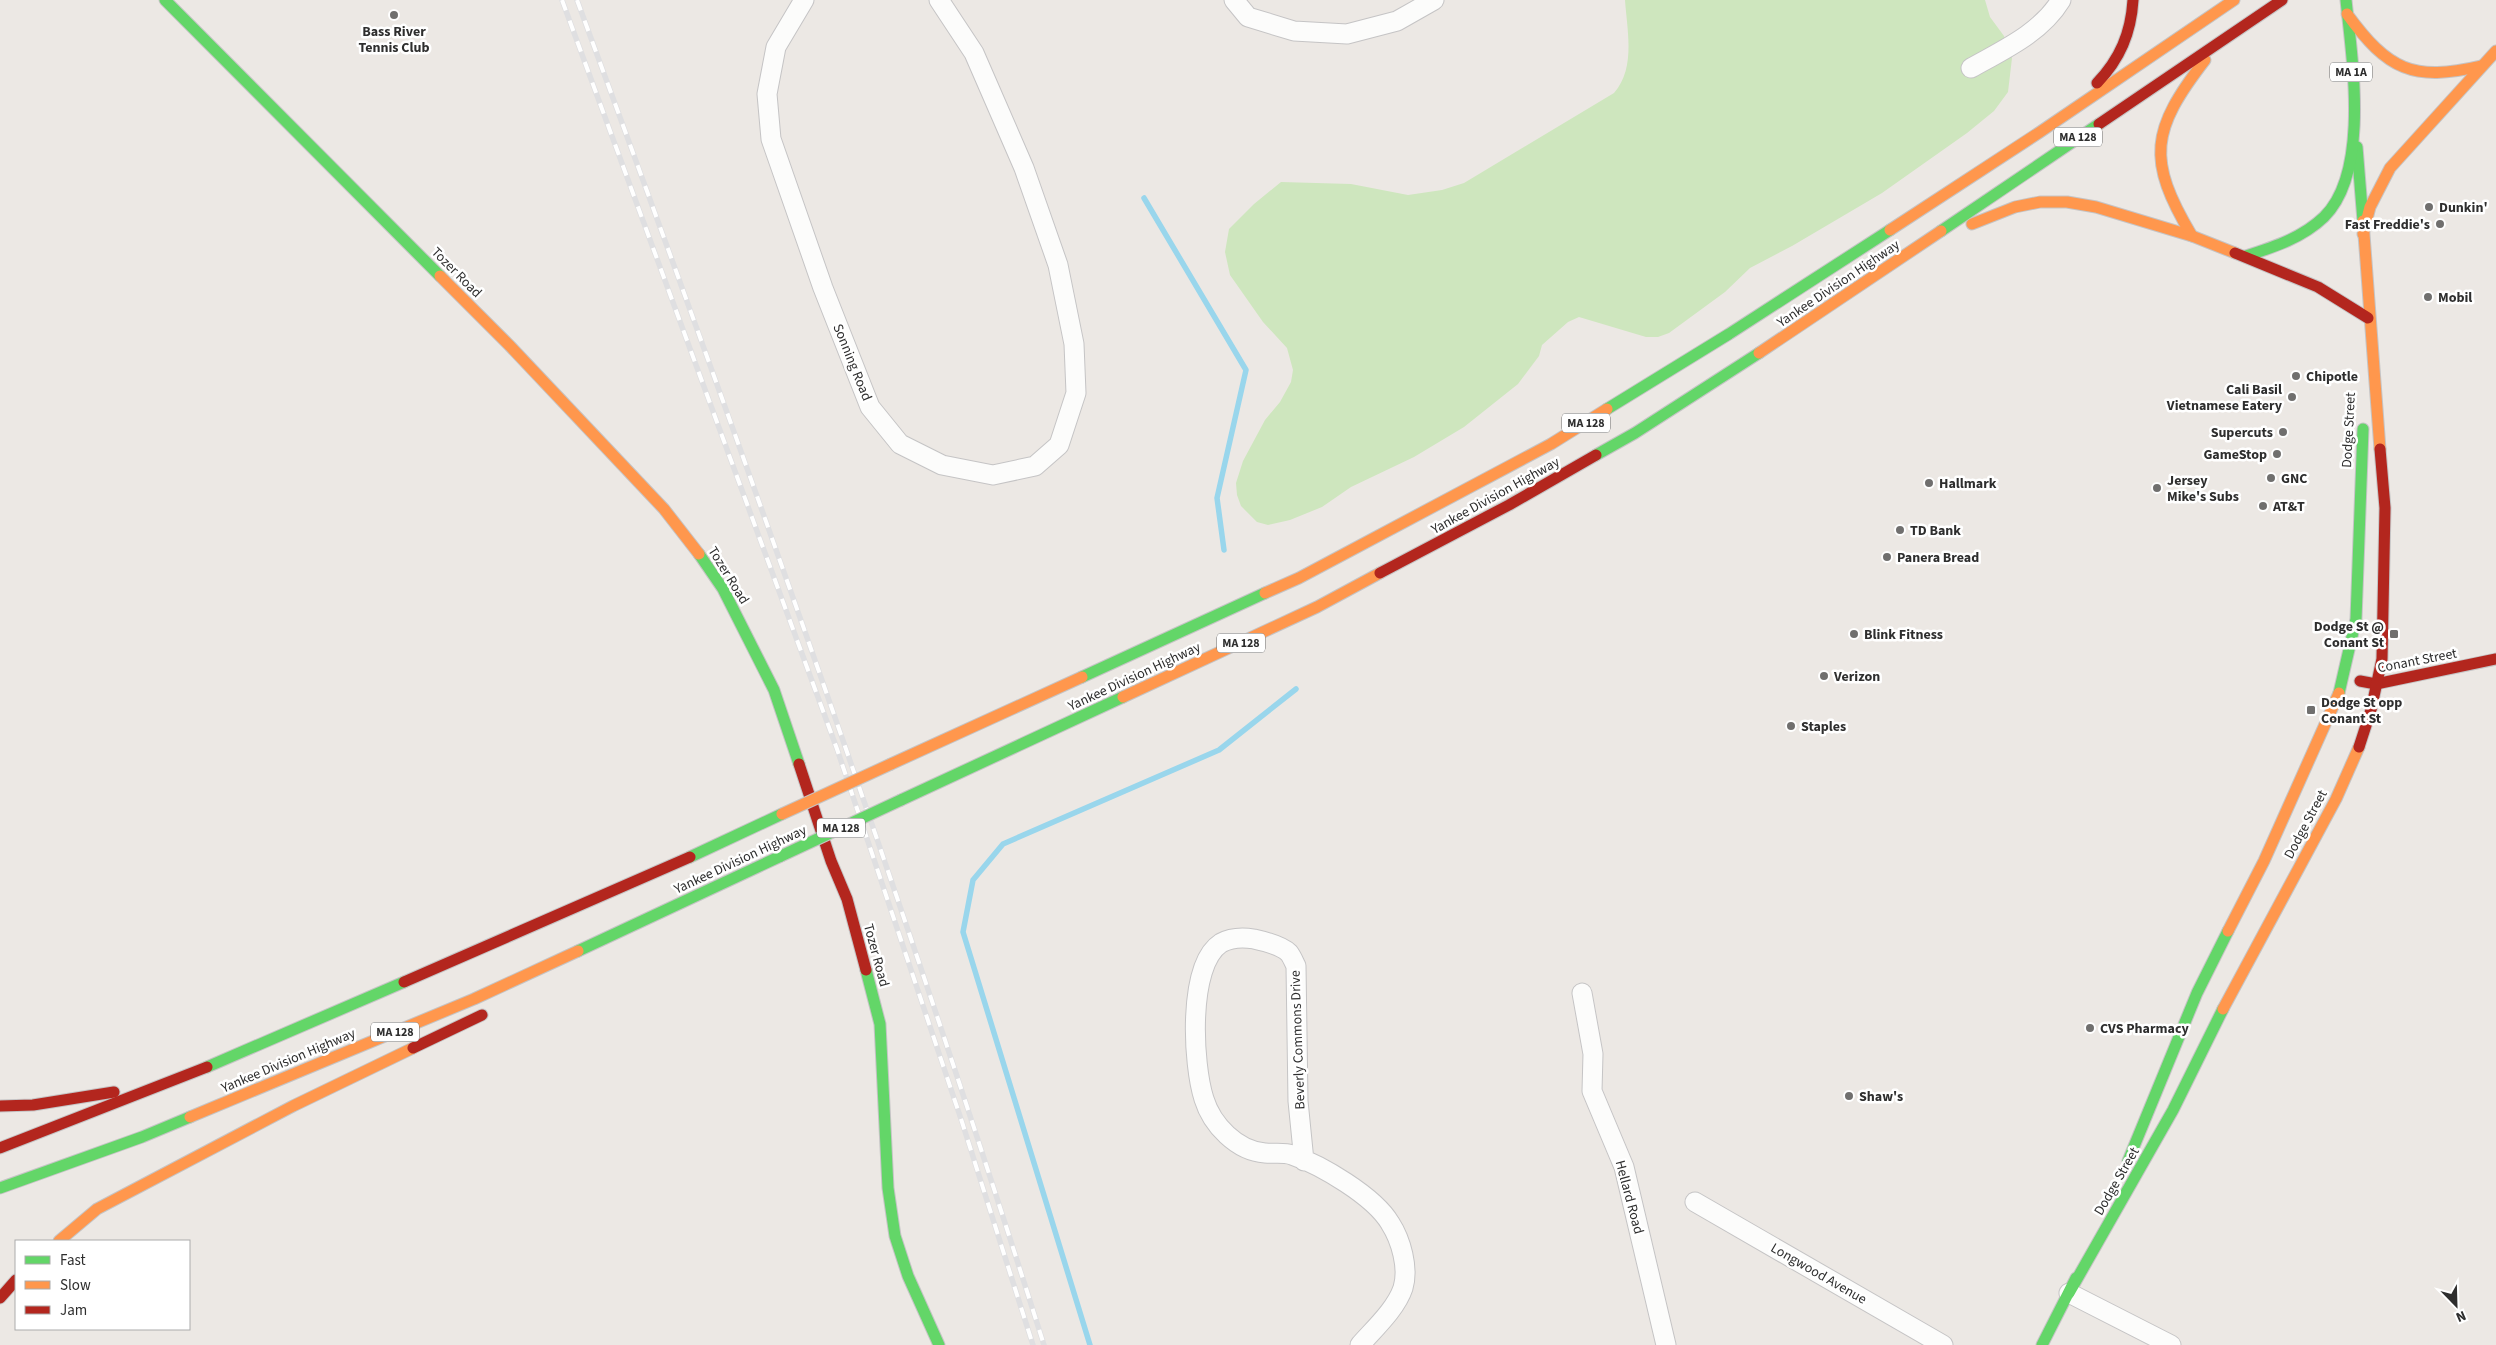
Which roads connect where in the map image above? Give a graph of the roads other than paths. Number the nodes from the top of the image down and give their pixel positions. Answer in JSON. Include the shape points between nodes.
{"nodes":[{"id":1,"x":165,"y":0,"type":"edge"},
{"id":2,"x":804,"y":0,"type":"edge"},
{"id":3,"x":939,"y":0,"type":"edge"},
{"id":4,"x":1234,"y":0,"type":"edge"},
{"id":5,"x":1434,"y":0,"type":"edge"},
{"id":6,"x":2061,"y":0,"type":"edge"},
{"id":7,"x":2133,"y":0,"type":"edge"},
{"id":8,"x":2234,"y":0,"type":"edge"},
{"id":9,"x":2346,"y":0,"type":"edge"},
{"id":10,"x":2281,"y":1,"type":"edge"},
{"id":11,"x":2347,"y":14,"type":"junction"},
{"id":12,"x":2223,"y":38,"type":"junction"},
{"id":13,"x":2496,"y":51,"type":"edge"},
{"id":14,"x":2481,"y":66,"type":"junction"},
{"id":15,"x":1971,"y":68,"type":"dead end"},
{"id":16,"x":2356,"y":129,"type":"junction"},
{"id":17,"x":2040,"y":132,"type":"junction"},
{"id":18,"x":2363,"y":234,"type":"junction"},
{"id":19,"x":2192,"y":236,"type":"junction"},
{"id":20,"x":2246,"y":256,"type":"junction"},
{"id":21,"x":1878,"y":274,"type":"junction"},
{"id":22,"x":2368,"y":318,"type":"junction"},
{"id":23,"x":2496,"y":659,"type":"edge"},
{"id":24,"x":2344,"y":678,"type":"junction"},
{"id":25,"x":2376,"y":684,"type":"junction"},
{"id":26,"x":781,"y":856,"type":"junction"},
{"id":27,"x":581,"y":963,"type":"dead end"},
{"id":28,"x":1582,"y":993,"type":"dead end"},
{"id":29,"x":494,"y":1009,"type":"dead end"},
{"id":30,"x":177,"y":1080,"type":"junction"},
{"id":31,"x":0,"y":1106,"type":"edge"},
{"id":32,"x":0,"y":1148,"type":"edge"},
{"id":33,"x":1304,"y":1160,"type":"junction"},
{"id":34,"x":0,"y":1188,"type":"edge"},
{"id":35,"x":1695,"y":1202,"type":"dead end"},
{"id":36,"x":60,"y":1240,"type":"edge"},
{"id":37,"x":15,"y":1281,"type":"edge"},
{"id":38,"x":2069,"y":1294,"type":"junction"},
{"id":39,"x":0,"y":1298,"type":"edge"},
{"id":40,"x":939,"y":1345,"type":"edge"},
{"id":41,"x":1360,"y":1345,"type":"edge"},
{"id":42,"x":1666,"y":1345,"type":"edge"},
{"id":43,"x":1943,"y":1345,"type":"edge"},
{"id":44,"x":2042,"y":1345,"type":"edge"},
{"id":45,"x":2171,"y":1345,"type":"edge"}],
"edges":[{"from":1,"to":40,"type":"main road","name":"Tozer Road","via":[[510,346],[603,444],[664,509],[723,589],[774,690],[831,861],[847,899],[880,1024],[888,1188],[895,1236],[908,1276]]},
{"from":2,"to":3,"type":"street","name":"Sonning Road","via":[[776,47],[767,94],[771,139],[827,298],[870,407],[900,444],[942,465],[993,475],[1035,466],[1059,445],[1076,393],[1074,344],[1058,265],[1024,168],[974,53]]},
{"from":4,"to":5,"type":"street","via":[[1248,17],[1294,31],[1347,34],[1397,21]]},
{"from":6,"to":15,"type":"street","via":[[2039,25]]},
{"from":7,"to":17,"type":"main road","via":[[2126,42],[2119,57],[2088,92]]},
{"from":8,"to":17,"type":"main road","name":"Yankee Division Highway","number":"MA 128"},
{"from":9,"to":11,"type":"main road","name":"Dodge Street","number":"MA 1A"},
{"from":10,"to":12,"type":"main road","name":"Yankee Division Highway","number":"MA 128"},
{"from":11,"to":14,"type":"main road","via":[[2372,47],[2404,68],[2440,75]]},
{"from":11,"to":16,"type":"main road","name":"Dodge Street","number":"MA 1A"},
{"from":12,"to":19,"type":"main road","via":[[2170,107],[2158,149],[2161,176],[2169,197]]},
{"from":12,"to":21,"type":"main road","name":"Yankee Division Highway","number":"MA 128"},
{"from":13,"to":14,"type":"main road"},
{"from":14,"to":18,"type":"main road","via":[[2390,168],[2373,200]]},
{"from":16,"to":18,"type":"main road","name":"Dodge Street","number":"MA 1A"},
{"from":16,"to":20,"type":"main road","via":[[2348,180],[2339,199],[2325,216],[2292,241],[2273,250]]},
{"from":17,"to":30,"type":"main road","name":"Yankee Division Highway","number":"MA 128","bridge":true,"via":[[1601,414],[1356,549],[1236,609],[675,864]]},
{"from":18,"to":22,"type":"main road","name":"Dodge Street","number":"MA 1A"},
{"from":19,"to":20,"type":"main road"},
{"from":19,"to":21,"type":"main road","via":[[2096,207],[2040,202],[1987,217]]},
{"from":20,"to":22,"type":"main road","via":[[2318,287]]},
{"from":21,"to":26,"type":"main road","name":"Yankee Division Highway","number":"MA 128","bridge":true,"via":[[1634,434],[1381,575]]},
{"from":22,"to":24,"type":"main road","name":"Dodge Street","number":"MA 1A","via":[[2356,619]]},
{"from":22,"to":25,"type":"main road","name":"Dodge Street","number":"MA 1A","via":[[2385,508],[2382,659]]},
{"from":23,"to":25,"type":"main road","name":"Conant Street"},
{"from":24,"to":25,"type":"main road","name":"Conant Street"},
{"from":24,"to":38,"type":"main road","name":"Dodge Street","number":"MA 1A","via":[[2324,730],[2264,861],[2197,993],[2116,1191]]},
{"from":25,"to":38,"type":"main road","name":"Dodge Street","number":"MA 1A","via":[[2356,757],[2336,799],[2225,1005],[2174,1110]]},
{"from":26,"to":27,"type":"main road"},
{"from":26,"to":34,"type":"main road","name":"Yankee Division Highway","number":"MA 128","via":[[474,999],[142,1137]]},
{"from":28,"to":42,"type":"street","name":"Hellard Road","via":[[1592,1054],[1592,1091],[1624,1167]]},
{"from":29,"to":36,"type":"main road","via":[[292,1106],[97,1209]]},
{"from":30,"to":31,"type":"main road","via":[[33,1104]]},
{"from":30,"to":32,"type":"main road","name":"Yankee Division Highway","number":"MA 128"},
{"from":33,"to":33,"type":"street","name":"Beverly Commons Drive","via":[[1290,1154],[1264,1153],[1240,1146],[1218,1127],[1204,1099],[1194,1025],[1199,988],[1206,964],[1220,944],[1238,937],[1261,940],[1288,953],[1296,966],[1298,1100]]},
{"from":33,"to":41,"type":"street","name":"Beverly Commons Drive","via":[[1369,1200],[1390,1223],[1406,1267],[1403,1289],[1389,1312]]},
{"from":35,"to":43,"type":"street","name":"Longwood Avenue"},
{"from":37,"to":39,"type":"main road"},
{"from":38,"to":44,"type":"main road","name":"Dodge Street","number":"MA 1A"},
{"from":38,"to":45,"type":"street"}]}
